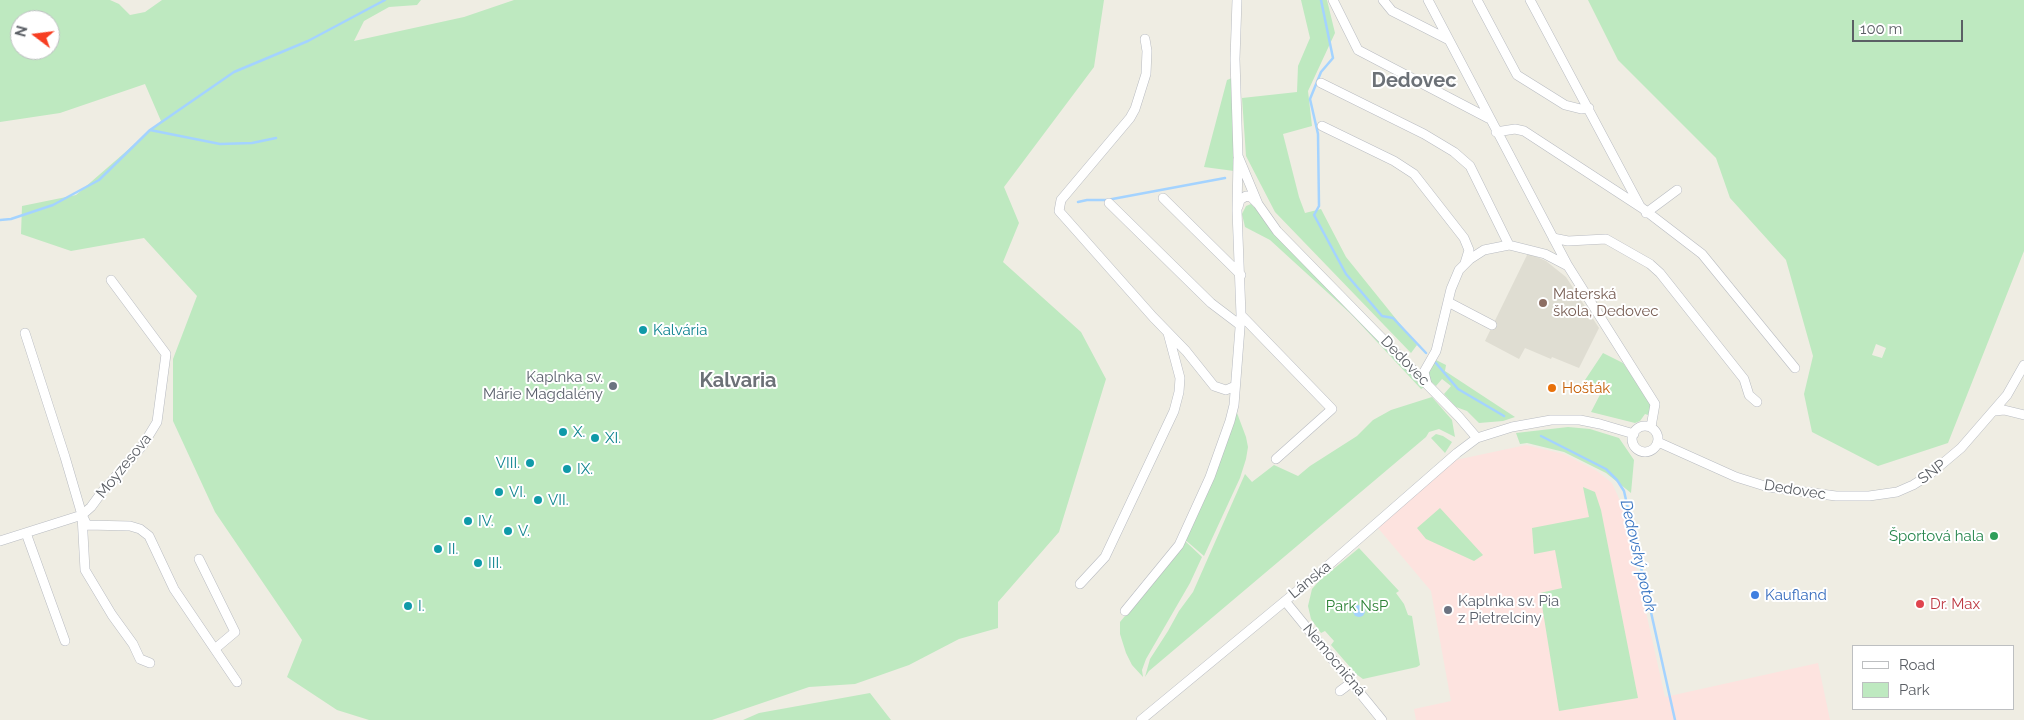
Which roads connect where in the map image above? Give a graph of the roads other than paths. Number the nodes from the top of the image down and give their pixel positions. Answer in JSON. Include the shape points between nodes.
{"nodes":[{"id":1,"x":1237,"y":0,"type":"edge"},
{"id":2,"x":1333,"y":0,"type":"edge"},
{"id":3,"x":1383,"y":0,"type":"edge"},
{"id":4,"x":1428,"y":0,"type":"edge"},
{"id":5,"x":1476,"y":0,"type":"edge"},
{"id":6,"x":1530,"y":0,"type":"edge"},
{"id":7,"x":1145,"y":39,"type":"dead end"},
{"id":8,"x":1449,"y":40,"type":"junction"},
{"id":9,"x":1322,"y":83,"type":"dead end"},
{"id":10,"x":1589,"y":108,"type":"junction"},
{"id":11,"x":1489,"y":118,"type":"junction"},
{"id":12,"x":1322,"y":126,"type":"dead end"},
{"id":13,"x":1496,"y":132,"type":"junction"},
{"id":14,"x":1238,"y":156,"type":"junction"},
{"id":15,"x":1627,"y":180,"type":"junction"},
{"id":16,"x":1613,"y":189,"type":"junction"},
{"id":17,"x":1677,"y":190,"type":"dead end"},
{"id":18,"x":1163,"y":198,"type":"dead end"},
{"id":19,"x":1109,"y":203,"type":"dead end"},
{"id":20,"x":1258,"y":204,"type":"junction"},
{"id":21,"x":1237,"y":210,"type":"junction"},
{"id":22,"x":1644,"y":210,"type":"junction"},
{"id":23,"x":1464,"y":238,"type":"junction"},
{"id":24,"x":1553,"y":238,"type":"junction"},
{"id":25,"x":1509,"y":245,"type":"junction"},
{"id":26,"x":1493,"y":247,"type":"junction"},
{"id":27,"x":1464,"y":264,"type":"junction"},
{"id":28,"x":1568,"y":266,"type":"junction"},
{"id":29,"x":1241,"y":275,"type":"junction"},
{"id":30,"x":111,"y":280,"type":"dead end"},
{"id":31,"x":1448,"y":302,"type":"junction"},
{"id":32,"x":1241,"y":315,"type":"junction"},
{"id":33,"x":1492,"y":325,"type":"dead end"},
{"id":34,"x":1240,"y":326,"type":"junction"},
{"id":35,"x":1168,"y":332,"type":"junction"},
{"id":36,"x":25,"y":333,"type":"dead end"},
{"id":37,"x":2024,"y":365,"type":"edge"},
{"id":38,"x":1795,"y":368,"type":"dead end"},
{"id":39,"x":1214,"y":386,"type":"junction"},
{"id":40,"x":1235,"y":386,"type":"junction"},
{"id":41,"x":1428,"y":386,"type":"junction"},
{"id":42,"x":1758,"y":402,"type":"dead end"},
{"id":43,"x":1994,"y":411,"type":"junction"},
{"id":44,"x":2024,"y":415,"type":"edge"},
{"id":45,"x":1230,"y":421,"type":"junction"},
{"id":46,"x":1651,"y":428,"type":"junction"},
{"id":47,"x":1634,"y":434,"type":"junction"},
{"id":48,"x":1477,"y":438,"type":"junction"},
{"id":49,"x":1658,"y":442,"type":"junction"},
{"id":50,"x":1276,"y":459,"type":"dead end"},
{"id":51,"x":1851,"y":497,"type":"joint"},
{"id":52,"x":82,"y":515,"type":"junction"},
{"id":53,"x":26,"y":533,"type":"junction"},
{"id":54,"x":0,"y":541,"type":"edge"},
{"id":55,"x":200,"y":559,"type":"dead end"},
{"id":56,"x":1080,"y":584,"type":"dead end"},
{"id":57,"x":1285,"y":601,"type":"junction"},
{"id":58,"x":1125,"y":611,"type":"dead end"},
{"id":59,"x":65,"y":641,"type":"dead end"},
{"id":60,"x":216,"y":648,"type":"junction"},
{"id":61,"x":150,"y":663,"type":"dead end"},
{"id":62,"x":237,"y":682,"type":"dead end"},
{"id":63,"x":1352,"y":682,"type":"junction"},
{"id":64,"x":1340,"y":691,"type":"dead end"},
{"id":65,"x":1140,"y":720,"type":"edge"},
{"id":66,"x":1382,"y":720,"type":"edge"}],
"edges":[{"from":1,"to":14,"type":"street","name":"Dedovec"},
{"from":2,"to":11,"type":"street","via":[[1358,50]]},
{"from":3,"to":8,"type":"street","via":[[1392,11]]},
{"from":4,"to":8,"type":"street"},
{"from":5,"to":10,"type":"street","via":[[1517,75],[1565,105]]},
{"from":6,"to":10,"type":"street"},
{"from":7,"to":35,"type":"street","via":[[1146,74],[1133,113],[1058,207],[1064,219]]},
{"from":8,"to":11,"type":"street"},
{"from":9,"to":25,"type":"street","via":[[1454,152],[1470,166]]},
{"from":10,"to":15,"type":"street"},
{"from":11,"to":13,"type":"street"},
{"from":12,"to":23,"type":"street","via":[[1414,174]]},
{"from":13,"to":16,"type":"street","via":[[1524,131]]},
{"from":13,"to":24,"type":"street"},
{"from":14,"to":20,"type":"street","name":"Dedovec"},
{"from":14,"to":21,"type":"street","name":"Dedovec"},
{"from":15,"to":16,"type":"street","via":[[1621,187]]},
{"from":15,"to":22,"type":"street"},
{"from":16,"to":22,"type":"street"},
{"from":17,"to":22,"type":"street"},
{"from":18,"to":29,"type":"street"},
{"from":19,"to":34,"type":"street","via":[[1211,303]]},
{"from":20,"to":21,"type":"street","via":[[1251,197],[1244,197]]},
{"from":20,"to":41,"type":"street","name":"Dedovec","via":[[1278,231]]},
{"from":21,"to":29,"type":"street","name":"Dedovec"},
{"from":22,"to":38,"type":"street","via":[[1702,254]]},
{"from":23,"to":26,"type":"street","via":[[1478,245]]},
{"from":23,"to":27,"type":"street","via":[[1469,250]]},
{"from":24,"to":28,"type":"street"},
{"from":24,"to":42,"type":"street","via":[[1606,240],[1650,264],[1744,379],[1749,395]]},
{"from":25,"to":26,"type":"street","name":"Dedovec"},
{"from":25,"to":28,"type":"street","name":"Dedovec","via":[[1545,254]]},
{"from":26,"to":27,"type":"street","name":"Dedovec"},
{"from":27,"to":31,"type":"street","name":"Dedovec","via":[[1454,279]]},
{"from":28,"to":46,"type":"street","via":[[1655,404]]},
{"from":29,"to":32,"type":"street","name":"Dedovec"},
{"from":30,"to":52,"type":"street","name":"Moyzesova","via":[[166,354],[157,422],[143,445]]},
{"from":31,"to":33,"type":"street"},
{"from":31,"to":41,"type":"street","name":"Dedovec","via":[[1434,355],[1425,368]]},
{"from":32,"to":34,"type":"street","name":"Dedovec"},
{"from":32,"to":50,"type":"street","via":[[1332,409]]},
{"from":34,"to":40,"type":"street","name":"Dedovec"},
{"from":35,"to":39,"type":"street"},
{"from":35,"to":56,"type":"street","via":[[1180,378],[1174,411],[1107,553]]},
{"from":36,"to":52,"type":"street","name":"Moyzesova"},
{"from":37,"to":43,"type":"street","name":"SNP"},
{"from":39,"to":40,"type":"street","via":[[1226,390]]},
{"from":39,"to":45,"type":"street","via":[[1229,402]]},
{"from":40,"to":45,"type":"street","name":"Dedovec"},
{"from":41,"to":48,"type":"street","name":"Dedovec"},
{"from":43,"to":44,"type":"street"},
{"from":43,"to":51,"type":"street","name":"SNP","via":[[1948,460],[1913,485],[1891,494]]},
{"from":45,"to":58,"type":"street","name":"Dedovec","via":[[1210,477],[1179,545]]},
{"from":46,"to":47,"type":"street","via":[[1642,426]]},
{"from":46,"to":49,"type":"street","via":[[1656,431]]},
{"from":47,"to":48,"type":"street","via":[[1586,422],[1551,420],[1512,426]]},
{"from":47,"to":49,"type":"street","via":[[1634,446],[1644,453],[1652,451]]},
{"from":48,"to":57,"type":"street","name":"Lánska"},
{"from":49,"to":51,"type":"street","name":"Dedovec","via":[[1751,483]]},
{"from":52,"to":53,"type":"street"},
{"from":52,"to":60,"type":"street","via":[[88,525],[130,526],[149,536],[174,588]]},
{"from":52,"to":61,"type":"street","name":"Moyzesova","via":[[85,570],[140,659]]},
{"from":53,"to":54,"type":"street"},
{"from":53,"to":59,"type":"street"},
{"from":55,"to":60,"type":"street","via":[[235,632]]},
{"from":57,"to":63,"type":"street","name":"Nemocničná"},
{"from":57,"to":65,"type":"street","name":"Lánska"},
{"from":60,"to":62,"type":"street"},
{"from":63,"to":64,"type":"street"},
{"from":63,"to":66,"type":"street","name":"Nemocničná"}]}
